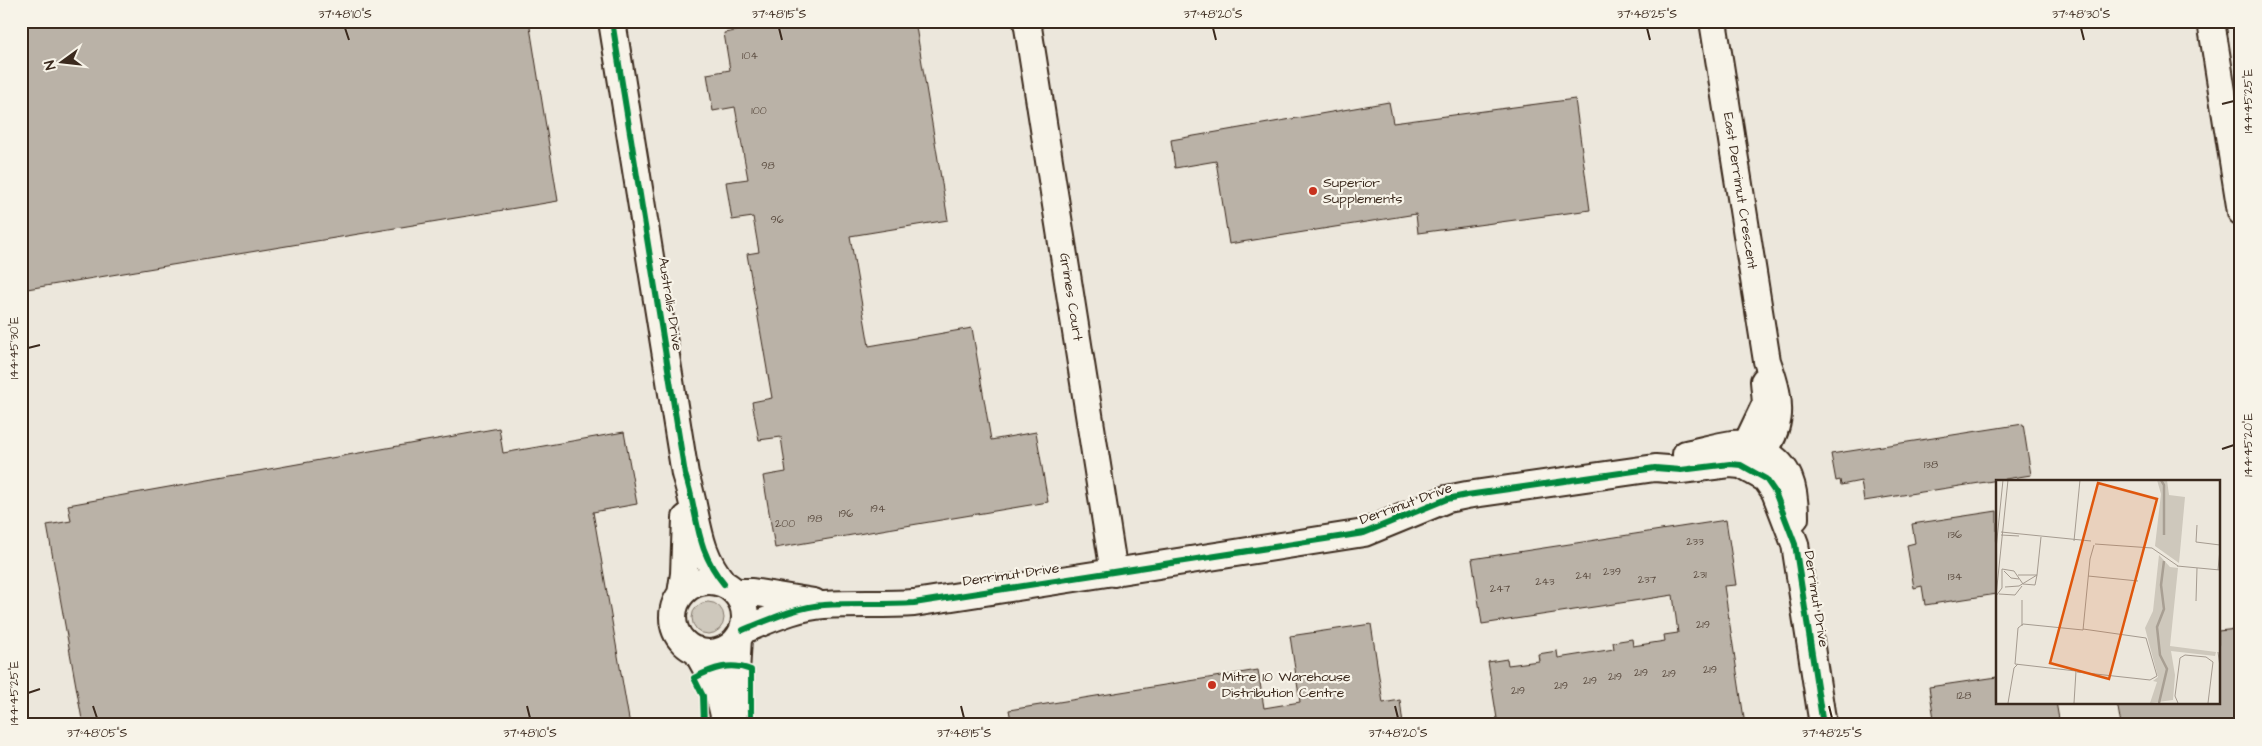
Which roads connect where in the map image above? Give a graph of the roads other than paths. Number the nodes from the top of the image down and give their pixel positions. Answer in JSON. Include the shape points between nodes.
{"nodes":[{"id":1,"x":612,"y":21,"type":"edge"},
{"id":2,"x":1027,"y":21,"type":"edge"},
{"id":3,"x":1712,"y":21,"type":"edge"},
{"id":4,"x":2211,"y":21,"type":"edge"},
{"id":5,"x":2241,"y":212,"type":"edge"},
{"id":6,"x":1754,"y":456,"type":"junction"},
{"id":7,"x":685,"y":474,"type":"junction"},
{"id":8,"x":1114,"y":573,"type":"junction"},
{"id":9,"x":730,"y":588,"type":"junction"},
{"id":10,"x":681,"y":594,"type":"junction"},
{"id":11,"x":824,"y":605,"type":"junction"},
{"id":12,"x":740,"y":634,"type":"junction"},
{"id":13,"x":696,"y":650,"type":"junction"},
{"id":14,"x":726,"y":725,"type":"edge"},
{"id":15,"x":733,"y":725,"type":"edge"},
{"id":16,"x":1823,"y":725,"type":"edge"}],
"edges":[{"from":1,"to":7,"type":"street","name":"Australis Drive"},
{"from":2,"to":8,"type":"street","name":"Grimes Court"},
{"from":3,"to":6,"type":"street","name":"East Derrimut Crescent","via":[[1767,360],[1764,376],[1766,403]]},
{"from":4,"to":5,"type":"street"},
{"from":6,"to":8,"type":"street","name":"Derrimut Drive","via":[[1730,464],[1682,470],[1655,468],[1467,495],[1364,533]]},
{"from":6,"to":16,"type":"street","name":"Derrimut Drive","via":[[1775,492],[1795,544]]},
{"from":7,"to":9,"type":"street","name":"Australis Drive","via":[[700,543],[713,570]]},
{"from":7,"to":10,"type":"street","name":"Australis Drive","via":[[686,530]]},
{"from":8,"to":11,"type":"street","name":"Derrimut Drive","via":[[914,603]]},
{"from":9,"to":10,"type":"street","via":[[704,581]]},
{"from":9,"to":11,"type":"street","name":"Derrimut Drive"},
{"from":9,"to":12,"type":"street","via":[[740,599],[745,614]]},
{"from":10,"to":13,"type":"street","via":[[674,609],[674,626],[682,640]]},
{"from":11,"to":12,"type":"street","name":"Derrimut Drive","via":[[774,616]]},
{"from":12,"to":13,"type":"street","via":[[728,647],[716,652]]},
{"from":12,"to":15,"type":"street"},
{"from":13,"to":14,"type":"street","via":[[718,690]]}]}
